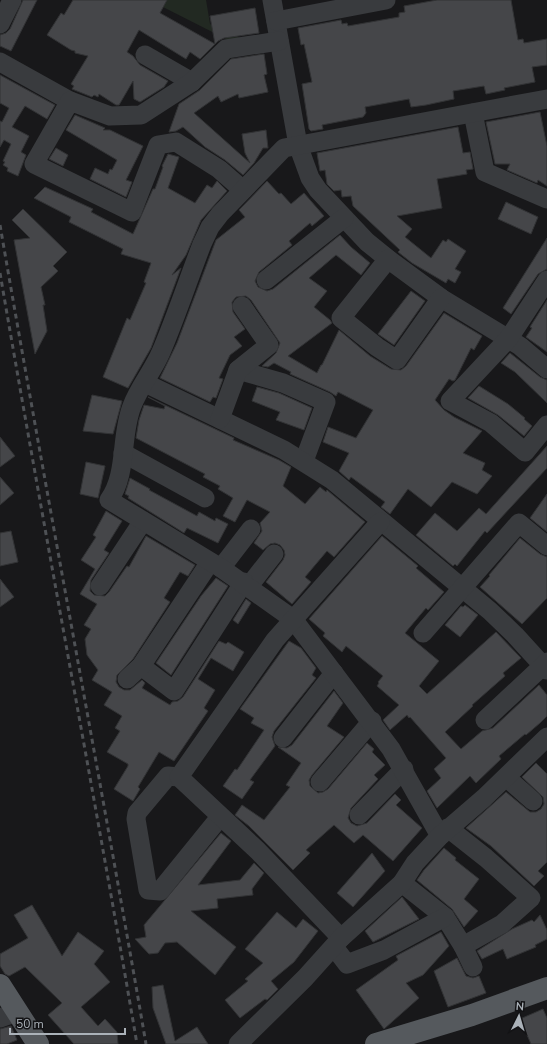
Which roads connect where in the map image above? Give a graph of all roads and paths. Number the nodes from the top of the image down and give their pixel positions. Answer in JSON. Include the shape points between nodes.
{"nodes":[{"id":1,"x":12,"y":0,"type":"edge"},
{"id":2,"x":272,"y":0,"type":"edge"},
{"id":3,"x":386,"y":0,"type":"edge"},
{"id":4,"x":276,"y":21,"type":"junction"},
{"id":5,"x":0,"y":24,"type":"edge"},
{"id":6,"x":279,"y":41,"type":"junction"},
{"id":7,"x":146,"y":54,"type":"dead end"},
{"id":8,"x":0,"y":62,"type":"edge"},
{"id":9,"x":192,"y":82,"type":"junction"},
{"id":10,"x":547,"y":99,"type":"edge"},
{"id":11,"x":70,"y":101,"type":"junction"},
{"id":12,"x":473,"y":113,"type":"junction"},
{"id":13,"x":298,"y":145,"type":"junction"},
{"id":14,"x":243,"y":190,"type":"junction"},
{"id":15,"x":547,"y":199,"type":"edge"},
{"id":16,"x":344,"y":218,"type":"junction"},
{"id":17,"x":388,"y":259,"type":"junction"},
{"id":18,"x":266,"y":280,"type":"dead end"},
{"id":19,"x":547,"y":280,"type":"edge"},
{"id":20,"x":441,"y":298,"type":"junction"},
{"id":21,"x":242,"y":306,"type":"dead end"},
{"id":22,"x":508,"y":338,"type":"junction"},
{"id":23,"x":547,"y":369,"type":"edge"},
{"id":24,"x":238,"y":370,"type":"junction"},
{"id":25,"x":145,"y":382,"type":"junction"},
{"id":26,"x":220,"y":419,"type":"junction"},
{"id":27,"x":547,"y":425,"type":"edge"},
{"id":28,"x":123,"y":453,"type":"junction"},
{"id":29,"x":304,"y":461,"type":"junction"},
{"id":30,"x":205,"y":498,"type":"dead end"},
{"id":31,"x":143,"y":521,"type":"junction"},
{"id":32,"x":380,"y":522,"type":"junction"},
{"id":33,"x":251,"y":529,"type":"dead end"},
{"id":34,"x":547,"y":546,"type":"edge"},
{"id":35,"x":274,"y":554,"type":"dead end"},
{"id":36,"x":216,"y":565,"type":"junction"},
{"id":37,"x":246,"y":584,"type":"junction"},
{"id":38,"x":100,"y":586,"type":"dead end"},
{"id":39,"x":462,"y":590,"type":"junction"},
{"id":40,"x":294,"y":619,"type":"junction"},
{"id":41,"x":423,"y":633,"type":"dead end"},
{"id":42,"x":141,"y":666,"type":"junction"},
{"id":43,"x":546,"y":666,"type":"edge"},
{"id":44,"x":334,"y":673,"type":"junction"},
{"id":45,"x":127,"y":679,"type":"dead end"},
{"id":46,"x":485,"y":720,"type":"dead end"},
{"id":47,"x":372,"y":721,"type":"junction"},
{"id":48,"x":547,"y":737,"type":"edge"},
{"id":49,"x":283,"y":738,"type":"dead end"},
{"id":50,"x":404,"y":769,"type":"junction"},
{"id":51,"x":178,"y":777,"type":"junction"},
{"id":52,"x":506,"y":777,"type":"junction"},
{"id":53,"x":320,"y":782,"type":"dead end"},
{"id":54,"x":533,"y":801,"type":"dead end"},
{"id":55,"x":358,"y":815,"type":"dead end"},
{"id":56,"x":220,"y":816,"type":"junction"},
{"id":57,"x":444,"y":832,"type":"junction"},
{"id":58,"x":402,"y":883,"type":"junction"},
{"id":59,"x":445,"y":917,"type":"junction"},
{"id":60,"x":337,"y":943,"type":"junction"},
{"id":61,"x":463,"y":946,"type":"junction"},
{"id":62,"x":473,"y":967,"type":"dead end"},
{"id":63,"x":0,"y":985,"type":"edge"},
{"id":64,"x":544,"y":994,"type":"edge"},
{"id":65,"x":9,"y":1015,"type":"edge"},
{"id":66,"x":38,"y":1044,"type":"edge"},
{"id":67,"x":238,"y":1044,"type":"edge"},
{"id":68,"x":376,"y":1044,"type":"edge"}],
"edges":[{"from":1,"to":5,"type":"street"},
{"from":2,"to":4,"type":"street"},
{"from":3,"to":4,"type":"street"},
{"from":4,"to":6,"type":"street"},
{"from":6,"to":9,"type":"street","via":[[226,49]]},
{"from":6,"to":13,"type":"street"},
{"from":7,"to":9,"type":"street"},
{"from":8,"to":11,"type":"street"},
{"from":9,"to":11,"type":"street","via":[[141,115],[110,116]]},
{"from":10,"to":12,"type":"street"},
{"from":11,"to":14,"type":"street","via":[[34,164],[132,212],[158,145],[176,142],[219,169]]},
{"from":12,"to":13,"type":"street"},
{"from":12,"to":15,"type":"street","via":[[485,172]]},
{"from":13,"to":14,"type":"street","via":[[284,148]]},
{"from":13,"to":16,"type":"street","via":[[310,178]]},
{"from":14,"to":25,"type":"street","via":[[210,227],[160,354]]},
{"from":16,"to":17,"type":"street"},
{"from":16,"to":18,"type":"street"},
{"from":17,"to":20,"type":"street"},
{"from":17,"to":20,"type":"street","via":[[341,318],[376,346],[397,360]]},
{"from":19,"to":22,"type":"street"},
{"from":20,"to":22,"type":"street"},
{"from":21,"to":24,"type":"street","via":[[269,345]]},
{"from":22,"to":23,"type":"street"},
{"from":22,"to":27,"type":"street","via":[[450,401],[491,423],[524,452]]},
{"from":24,"to":26,"type":"street"},
{"from":24,"to":29,"type":"street","via":[[282,383],[326,402]]},
{"from":25,"to":26,"type":"street"},
{"from":25,"to":28,"type":"street","via":[[132,406]]},
{"from":26,"to":29,"type":"street"},
{"from":28,"to":30,"type":"street","via":[[182,478]]},
{"from":28,"to":31,"type":"street","via":[[114,493],[109,500]]},
{"from":29,"to":32,"type":"street","via":[[332,480]]},
{"from":31,"to":36,"type":"street"},
{"from":31,"to":38,"type":"street"},
{"from":32,"to":39,"type":"street"},
{"from":32,"to":40,"type":"street"},
{"from":33,"to":36,"type":"street"},
{"from":34,"to":39,"type":"street","via":[[519,523]]},
{"from":35,"to":37,"type":"street"},
{"from":36,"to":37,"type":"street"},
{"from":36,"to":42,"type":"street"},
{"from":37,"to":40,"type":"street"},
{"from":37,"to":42,"type":"street","via":[[174,691]]},
{"from":39,"to":41,"type":"street"},
{"from":39,"to":43,"type":"street","via":[[490,611]]},
{"from":40,"to":44,"type":"street"},
{"from":40,"to":51,"type":"street","via":[[275,640]]},
{"from":42,"to":45,"type":"street"},
{"from":43,"to":46,"type":"street"},
{"from":44,"to":47,"type":"street"},
{"from":44,"to":49,"type":"street"},
{"from":47,"to":50,"type":"street"},
{"from":47,"to":53,"type":"street"},
{"from":48,"to":52,"type":"street"},
{"from":50,"to":55,"type":"street"},
{"from":50,"to":57,"type":"street"},
{"from":51,"to":56,"type":"street"},
{"from":51,"to":56,"type":"street","via":[[168,776],[137,813],[136,824],[148,890],[160,891]]},
{"from":52,"to":54,"type":"street"},
{"from":52,"to":57,"type":"street"},
{"from":56,"to":60,"type":"street","via":[[258,851]]},
{"from":57,"to":58,"type":"street","via":[[415,863]]},
{"from":57,"to":61,"type":"street","via":[[486,858],[531,898],[502,924]]},
{"from":58,"to":59,"type":"street"},
{"from":58,"to":60,"type":"street"},
{"from":59,"to":60,"type":"street","via":[[384,950],[347,964]]},
{"from":59,"to":61,"type":"street"},
{"from":60,"to":67,"type":"street"},
{"from":61,"to":62,"type":"street"},
{"from":63,"to":65,"type":"main road"},
{"from":64,"to":68,"type":"main road"},
{"from":65,"to":66,"type":"main road"}]}
